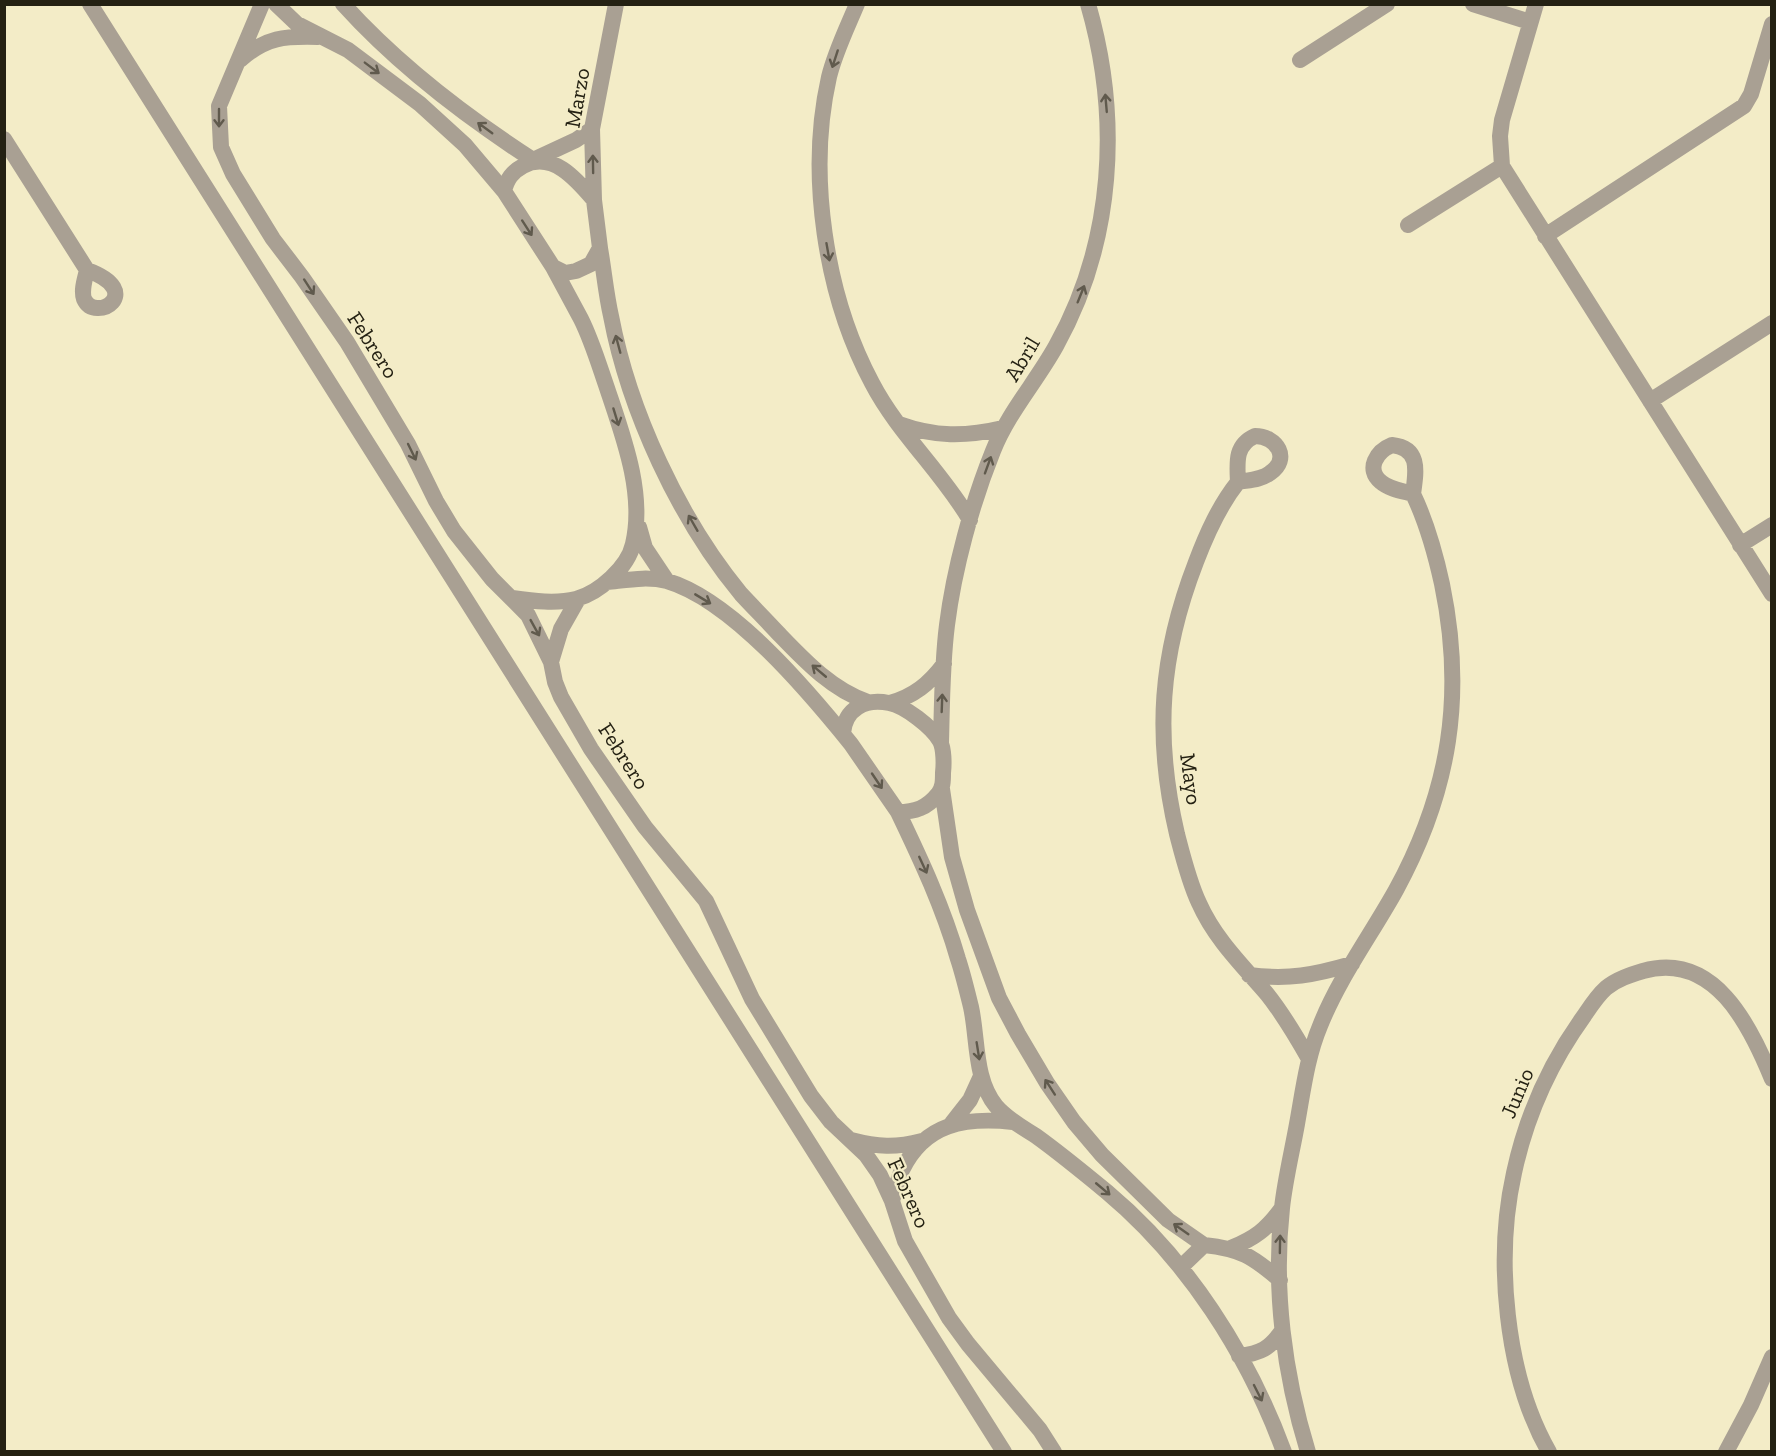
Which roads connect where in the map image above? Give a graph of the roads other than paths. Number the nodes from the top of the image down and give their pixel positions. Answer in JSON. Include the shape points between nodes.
{"nodes":[{"id":1,"x":90,"y":4,"type":"edge"},
{"id":2,"x":262,"y":4,"type":"edge"},
{"id":3,"x":276,"y":4,"type":"edge"},
{"id":4,"x":343,"y":4,"type":"edge"},
{"id":5,"x":616,"y":4,"type":"edge"},
{"id":6,"x":857,"y":4,"type":"edge"},
{"id":7,"x":1088,"y":4,"type":"edge"},
{"id":8,"x":1387,"y":4,"type":"edge"},
{"id":9,"x":1473,"y":4,"type":"edge"},
{"id":10,"x":1536,"y":4,"type":"edge"},
{"id":11,"x":1530,"y":22,"type":"junction"},
{"id":12,"x":1772,"y":24,"type":"edge"},
{"id":13,"x":364,"y":27,"type":"junction"},
{"id":14,"x":323,"y":37,"type":"junction"},
{"id":15,"x":348,"y":50,"type":"junction"},
{"id":16,"x":1300,"y":60,"type":"dead end"},
{"id":17,"x":237,"y":63,"type":"junction"},
{"id":18,"x":592,"y":129,"type":"junction"},
{"id":19,"x":4,"y":139,"type":"edge"},
{"id":20,"x":533,"y":160,"type":"junction"},
{"id":21,"x":1502,"y":166,"type":"junction"},
{"id":22,"x":504,"y":191,"type":"junction"},
{"id":23,"x":594,"y":200,"type":"junction"},
{"id":24,"x":1408,"y":225,"type":"dead end"},
{"id":25,"x":1545,"y":236,"type":"junction"},
{"id":26,"x":600,"y":248,"type":"junction"},
{"id":27,"x":553,"y":267,"type":"junction"},
{"id":28,"x":87,"y":270,"type":"dead end"},
{"id":29,"x":1772,"y":323,"type":"edge"},
{"id":30,"x":1650,"y":401,"type":"junction"},
{"id":31,"x":899,"y":424,"type":"junction"},
{"id":32,"x":1003,"y":428,"type":"junction"},
{"id":33,"x":655,"y":453,"type":"junction"},
{"id":34,"x":629,"y":464,"type":"junction"},
{"id":35,"x":1238,"y":482,"type":"dead end"},
{"id":36,"x":1413,"y":494,"type":"dead end"},
{"id":37,"x":636,"y":520,"type":"junction"},
{"id":38,"x":970,"y":520,"type":"junction"},
{"id":39,"x":1772,"y":525,"type":"edge"},
{"id":40,"x":1740,"y":544,"type":"junction"},
{"id":41,"x":667,"y":581,"type":"junction"},
{"id":42,"x":607,"y":582,"type":"junction"},
{"id":43,"x":741,"y":593,"type":"junction"},
{"id":44,"x":1772,"y":594,"type":"edge"},
{"id":45,"x":513,"y":598,"type":"junction"},
{"id":46,"x":578,"y":599,"type":"junction"},
{"id":47,"x":726,"y":614,"type":"junction"},
{"id":48,"x":551,"y":662,"type":"junction"},
{"id":49,"x":944,"y":664,"type":"junction"},
{"id":50,"x":868,"y":702,"type":"junction"},
{"id":51,"x":890,"y":703,"type":"junction"},
{"id":52,"x":843,"y":733,"type":"junction"},
{"id":53,"x":941,"y":743,"type":"junction"},
{"id":54,"x":942,"y":789,"type":"junction"},
{"id":55,"x":898,"y":812,"type":"junction"},
{"id":56,"x":1352,"y":964,"type":"junction"},
{"id":57,"x":1249,"y":975,"type":"junction"},
{"id":58,"x":999,"y":998,"type":"junction"},
{"id":59,"x":971,"y":1007,"type":"junction"},
{"id":60,"x":1309,"y":1059,"type":"junction"},
{"id":61,"x":981,"y":1076,"type":"junction"},
{"id":62,"x":1772,"y":1079,"type":"edge"},
{"id":63,"x":1013,"y":1122,"type":"junction"},
{"id":64,"x":952,"y":1124,"type":"junction"},
{"id":65,"x":1087,"y":1137,"type":"junction"},
{"id":66,"x":850,"y":1139,"type":"junction"},
{"id":67,"x":922,"y":1141,"type":"junction"},
{"id":68,"x":1068,"y":1159,"type":"junction"},
{"id":69,"x":892,"y":1201,"type":"junction"},
{"id":70,"x":1282,"y":1207,"type":"junction"},
{"id":71,"x":1204,"y":1245,"type":"junction"},
{"id":72,"x":1231,"y":1248,"type":"junction"},
{"id":73,"x":1181,"y":1267,"type":"junction"},
{"id":74,"x":1280,"y":1280,"type":"junction"},
{"id":75,"x":1282,"y":1331,"type":"junction"},
{"id":76,"x":1239,"y":1356,"type":"junction"},
{"id":77,"x":1772,"y":1357,"type":"edge"},
{"id":78,"x":1004,"y":1452,"type":"edge"},
{"id":79,"x":1054,"y":1452,"type":"edge"},
{"id":80,"x":1284,"y":1452,"type":"edge"},
{"id":81,"x":1308,"y":1452,"type":"edge"},
{"id":82,"x":1549,"y":1452,"type":"edge"},
{"id":83,"x":1726,"y":1452,"type":"edge"}],
"edges":[{"from":1,"to":78,"type":"street"},
{"from":2,"to":17,"type":"street","name":"Febrero"},
{"from":3,"to":14,"type":"street","via":[[297,24]]},
{"from":4,"to":13,"type":"street"},
{"from":5,"to":18,"type":"street","name":"Marzo"},
{"from":6,"to":31,"type":"street","one_way":true,"via":[[833,64],[824,107],[820,145],[823,222],[835,286],[859,354],[872,383]]},
{"from":32,"to":7,"type":"street","name":"Abril","one_way":true,"via":[[1035,382],[1073,312],[1100,228],[1107,174],[1107,111],[1098,41]]},
{"from":8,"to":16,"type":"street"},
{"from":9,"to":11,"type":"street"},
{"from":10,"to":11,"type":"street"},
{"from":11,"to":21,"type":"street","via":[[1502,120]]},
{"from":12,"to":25,"type":"street","via":[[1744,106]]},
{"from":13,"to":15,"type":"street"},
{"from":20,"to":13,"type":"street","one_way":true,"via":[[484,128]]},
{"from":14,"to":15,"type":"street"},
{"from":14,"to":17,"type":"street","via":[[274,40],[254,48]]},
{"from":15,"to":22,"type":"street","one_way":true,"via":[[420,104],[465,145]]},
{"from":17,"to":45,"type":"street","name":"Febrero","one_way":true,"via":[[219,106],[221,147],[232,174],[347,342],[454,531],[492,579]]},
{"from":18,"to":20,"type":"street"},
{"from":23,"to":18,"type":"street","name":"Marzo","one_way":true},
{"from":19,"to":28,"type":"street"},
{"from":20,"to":22,"type":"street","via":[[515,170]]},
{"from":20,"to":23,"type":"street","via":[[565,170]]},
{"from":21,"to":24,"type":"street"},
{"from":21,"to":25,"type":"street"},
{"from":22,"to":27,"type":"street","one_way":true},
{"from":23,"to":26,"type":"street","name":"Marzo"},
{"from":25,"to":30,"type":"street"},
{"from":26,"to":27,"type":"street","via":[[591,264],[576,271],[565,273]]},
{"from":33,"to":26,"type":"street","name":"Marzo","one_way":true,"via":[[620,351]]},
{"from":27,"to":34,"type":"street","one_way":true,"via":[[582,321]]},
{"from":29,"to":30,"type":"street"},
{"from":30,"to":40,"type":"street"},
{"from":31,"to":32,"type":"street","via":[[923,433],[950,435]]},
{"from":31,"to":38,"type":"street"},
{"from":38,"to":32,"type":"street","name":"Abril","one_way":true},
{"from":33,"to":34,"type":"street"},
{"from":43,"to":33,"type":"street","name":"Marzo","one_way":true,"via":[[706,546]]},
{"from":34,"to":37,"type":"street"},
{"from":35,"to":57,"type":"street","name":"Mayo","via":[[1205,539],[1176,620],[1166,671],[1163,735],[1171,806],[1189,877],[1209,923]]},
{"from":36,"to":56,"type":"street","via":[[1432,541],[1450,629],[1453,702],[1449,734],[1432,810],[1417,847]]},
{"from":37,"to":41,"type":"street","via":[[645,548]]},
{"from":37,"to":42,"type":"street","via":[[633,546],[625,564]]},
{"from":38,"to":49,"type":"street","name":"Abril","via":[[951,599]]},
{"from":39,"to":40,"type":"street"},
{"from":40,"to":44,"type":"street"},
{"from":41,"to":42,"type":"street"},
{"from":41,"to":47,"type":"street","one_way":true},
{"from":42,"to":46,"type":"street"},
{"from":43,"to":47,"type":"street"},
{"from":50,"to":43,"type":"street","name":"Marzo","one_way":true,"via":[[836,685],[800,656]]},
{"from":45,"to":46,"type":"street"},
{"from":45,"to":48,"type":"street","name":"Febrero","one_way":true,"via":[[528,615]]},
{"from":46,"to":48,"type":"street","via":[[561,629]]},
{"from":47,"to":52,"type":"street","via":[[805,688]]},
{"from":48,"to":66,"type":"street","name":"Febrero","via":[[561,697],[591,749],[645,827],[706,901],[757,1008],[811,1096]]},
{"from":49,"to":51,"type":"street","via":[[926,686],[908,698]]},
{"from":53,"to":49,"type":"street","name":"Abril","one_way":true},
{"from":50,"to":51,"type":"street"},
{"from":50,"to":52,"type":"street","via":[[852,711],[844,722]]},
{"from":51,"to":53,"type":"street","via":[[910,712]]},
{"from":52,"to":55,"type":"street","one_way":true},
{"from":53,"to":54,"type":"street"},
{"from":54,"to":55,"type":"street","via":[[930,804],[912,812]]},
{"from":54,"to":58,"type":"street","via":[[952,857]]},
{"from":55,"to":59,"type":"street","one_way":true,"via":[[935,892]]},
{"from":56,"to":57,"type":"street","via":[[1292,977]]},
{"from":56,"to":60,"type":"street","via":[[1319,1027]]},
{"from":57,"to":60,"type":"street","name":"Mayo","via":[[1282,1014]]},
{"from":58,"to":59,"type":"street"},
{"from":65,"to":58,"type":"street","one_way":true,"via":[[1047,1083]]},
{"from":59,"to":61,"type":"street","one_way":true},
{"from":60,"to":70,"type":"street"},
{"from":61,"to":63,"type":"street","via":[[996,1107]]},
{"from":61,"to":64,"type":"street"},
{"from":62,"to":82,"type":"street","name":"Junio","via":[[1752,1034],[1722,993],[1691,972],[1672,968],[1653,968],[1618,980],[1605,989],[1567,1039],[1524,1135],[1513,1174],[1506,1244],[1505,1292],[1516,1361]]},
{"from":63,"to":64,"type":"street"},
{"from":63,"to":68,"type":"street"},
{"from":64,"to":67,"type":"street"},
{"from":65,"to":68,"type":"street"},
{"from":71,"to":65,"type":"street","one_way":true,"via":[[1168,1220]]},
{"from":66,"to":67,"type":"street","via":[[875,1146]]},
{"from":66,"to":69,"type":"street","name":"Febrero","via":[[880,1174]]},
{"from":67,"to":69,"type":"street","via":[[909,1156]]},
{"from":68,"to":73,"type":"street","one_way":true},
{"from":69,"to":79,"type":"street","name":"Febrero","via":[[905,1241],[949,1318]]},
{"from":70,"to":72,"type":"street","via":[[1269,1226],[1251,1240]]},
{"from":74,"to":70,"type":"street","one_way":true},
{"from":71,"to":72,"type":"street"},
{"from":71,"to":73,"type":"street"},
{"from":72,"to":74,"type":"street","via":[[1258,1261]]},
{"from":73,"to":76,"type":"street"},
{"from":74,"to":75,"type":"street"},
{"from":75,"to":76,"type":"street","via":[[1273,1344],[1256,1354]]},
{"from":75,"to":81,"type":"street"},
{"from":76,"to":80,"type":"street","one_way":true},
{"from":77,"to":83,"type":"street"}]}
